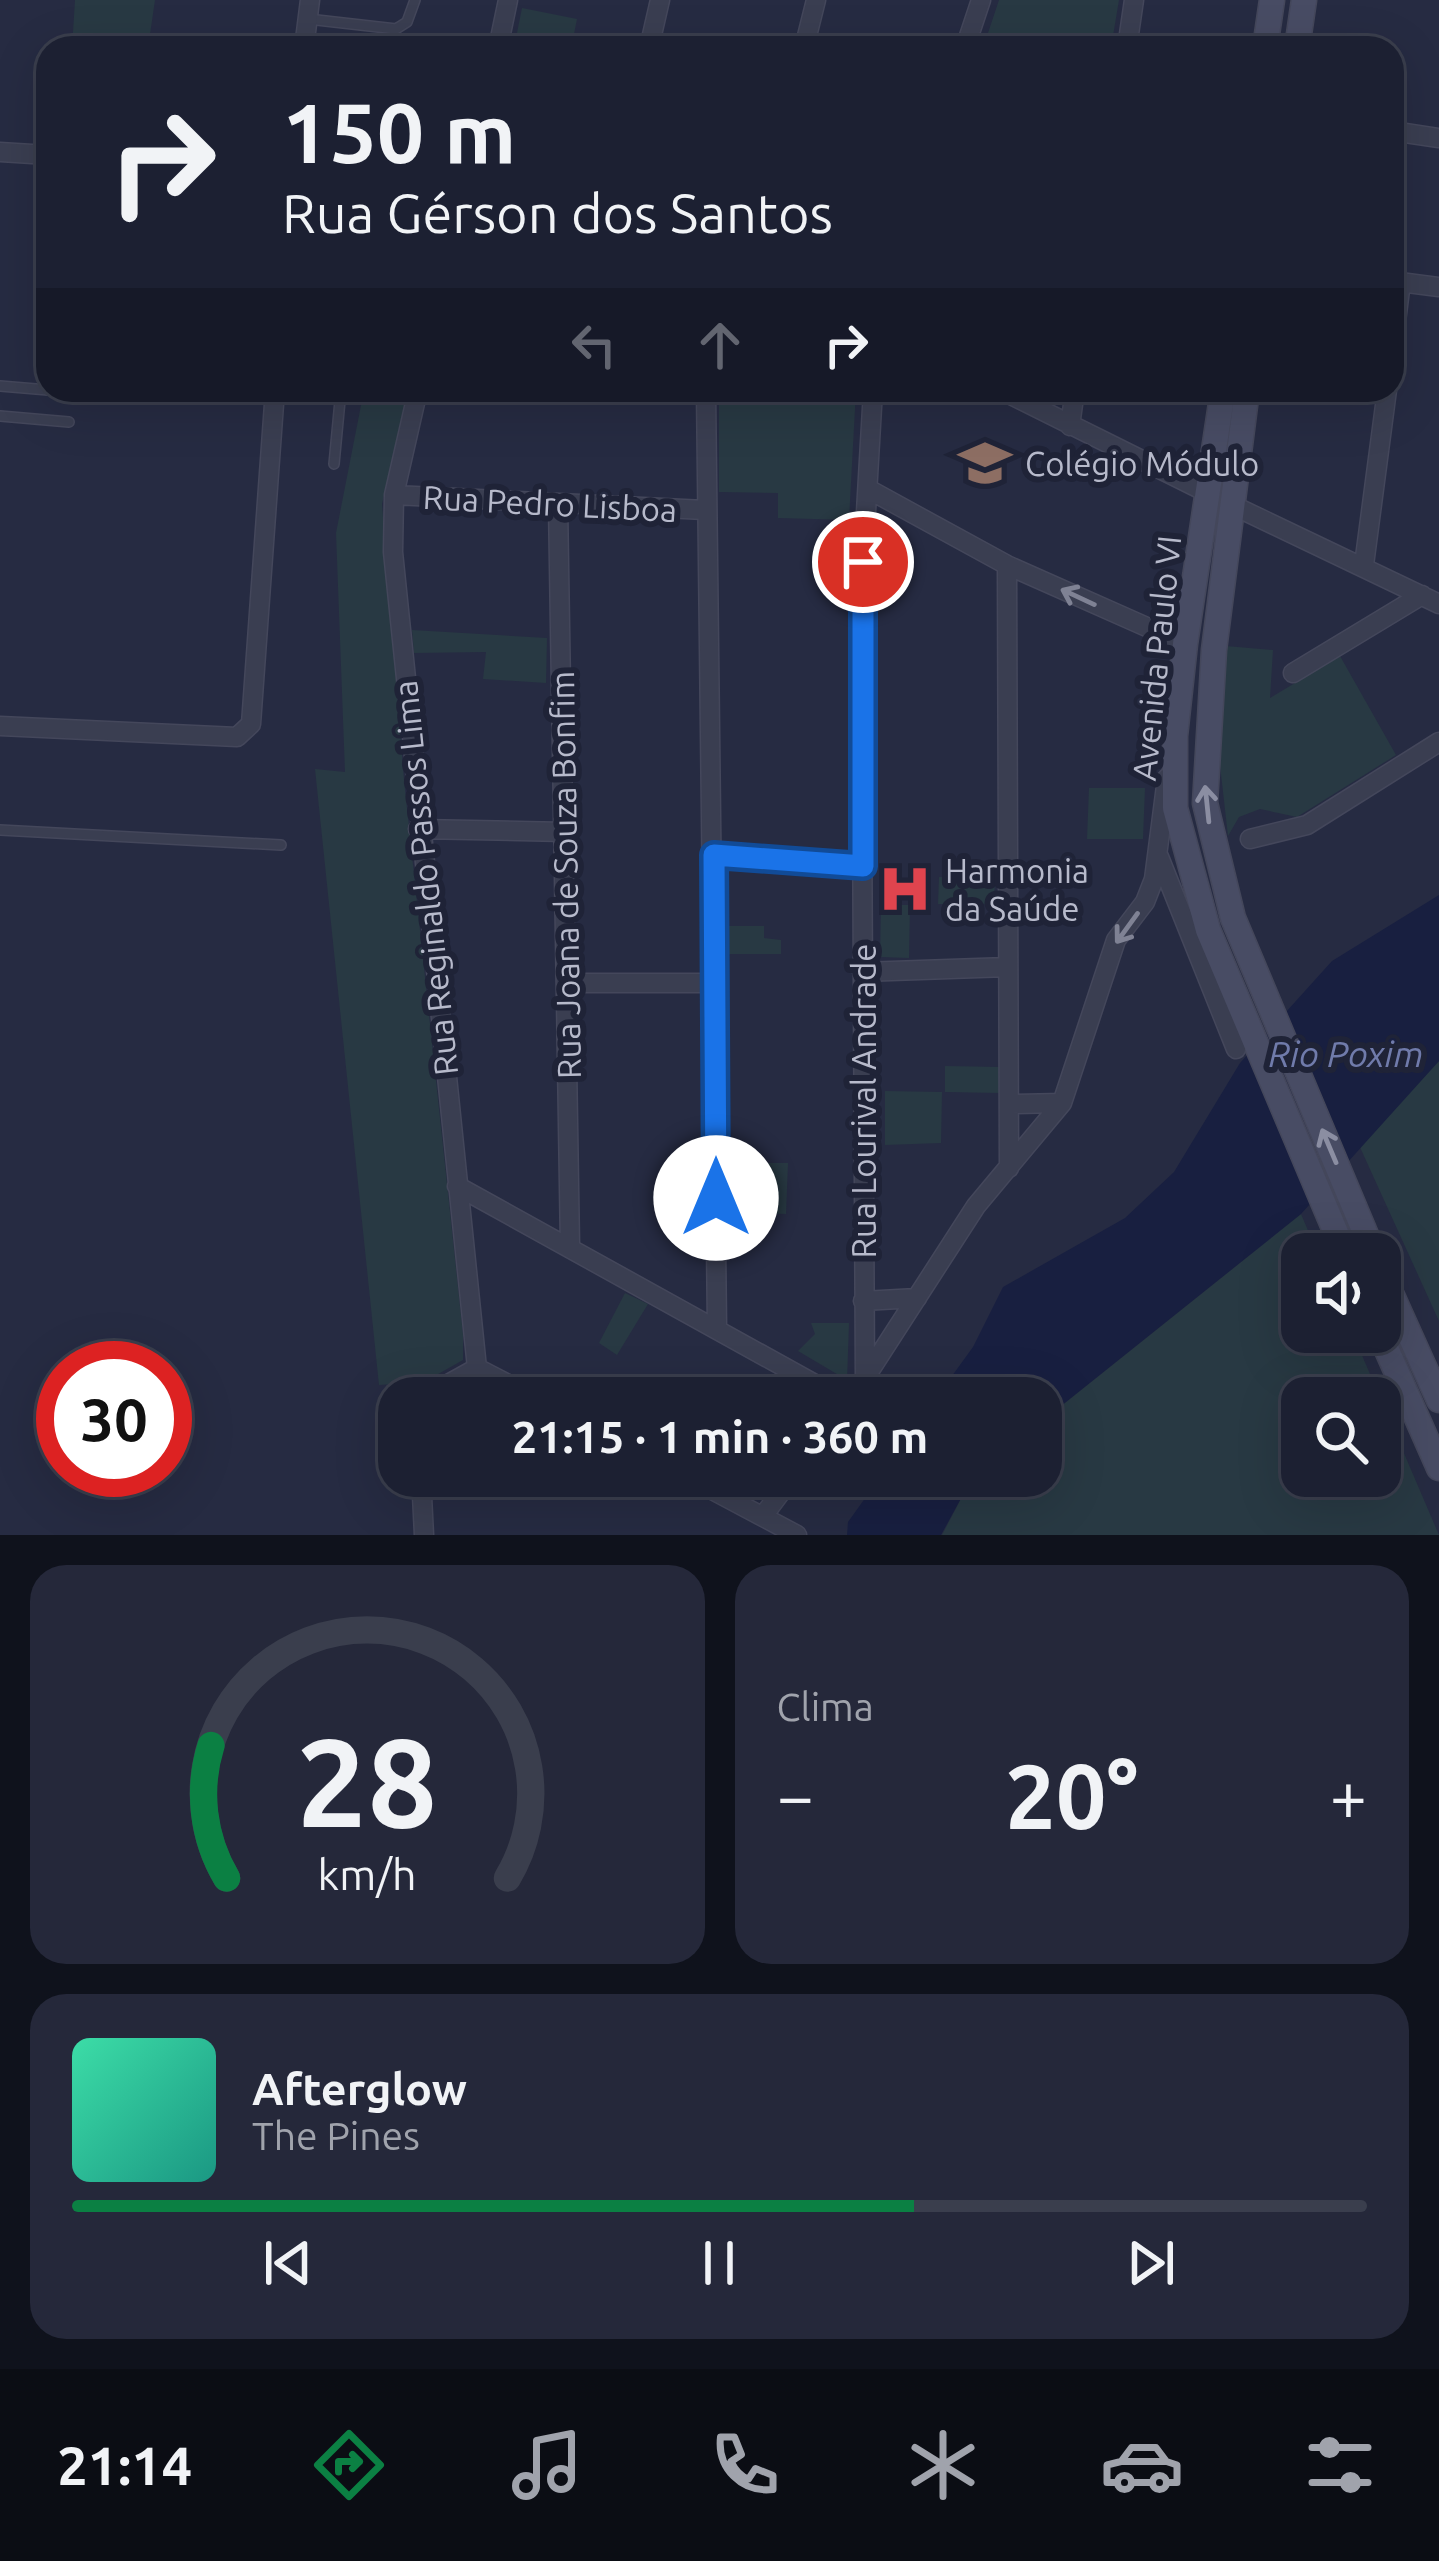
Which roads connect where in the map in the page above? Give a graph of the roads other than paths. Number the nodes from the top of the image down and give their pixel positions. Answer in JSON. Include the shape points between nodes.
{"nodes":[{"id":1,"x":415,"y":0,"type":"edge"},
{"id":2,"x":508,"y":0,"type":"edge"},
{"id":3,"x":660,"y":0,"type":"edge"},
{"id":4,"x":816,"y":0,"type":"edge"},
{"id":5,"x":981,"y":0,"type":"edge"},
{"id":6,"x":1134,"y":0,"type":"edge"},
{"id":7,"x":1272,"y":0,"type":"edge"},
{"id":8,"x":1304,"y":0,"type":"edge"},
{"id":9,"x":309,"y":10,"type":"edge"},
{"id":10,"x":500,"y":36,"type":"edge"},
{"id":11,"x":652,"y":36,"type":"edge"},
{"id":12,"x":807,"y":36,"type":"edge"},
{"id":13,"x":969,"y":36,"type":"edge"},
{"id":14,"x":1129,"y":36,"type":"edge"},
{"id":15,"x":1267,"y":36,"type":"edge"},
{"id":16,"x":1299,"y":36,"type":"edge"},
{"id":17,"x":1404,"y":133,"type":"edge"},
{"id":18,"x":1439,"y":138,"type":"edge"},
{"id":19,"x":0,"y":152,"type":"edge"},
{"id":20,"x":36,"y":154,"type":"edge"},
{"id":21,"x":1404,"y":283,"type":"edge"},
{"id":22,"x":1439,"y":287,"type":"edge"},
{"id":23,"x":0,"y":386,"type":"edge"},
{"id":24,"x":36,"y":389,"type":"edge"},
{"id":25,"x":274,"y":402,"type":"edge"},
{"id":26,"x":340,"y":402,"type":"edge"},
{"id":27,"x":415,"y":402,"type":"edge"},
{"id":28,"x":706,"y":402,"type":"edge"},
{"id":29,"x":872,"y":402,"type":"edge"},
{"id":30,"x":1024,"y":402,"type":"edge"},
{"id":31,"x":1073,"y":402,"type":"edge"},
{"id":32,"x":1223,"y":402,"type":"edge"},
{"id":33,"x":1244,"y":402,"type":"edge"},
{"id":34,"x":1385,"y":402,"type":"edge"},
{"id":35,"x":0,"y":416,"type":"edge"},
{"id":36,"x":69,"y":422,"type":"dead end"},
{"id":37,"x":1070,"y":426,"type":"junction"},
{"id":38,"x":334,"y":464,"type":"dead end"},
{"id":39,"x":868,"y":489,"type":"junction"},
{"id":40,"x":394,"y":495,"type":"junction"},
{"id":41,"x":1219,"y":499,"type":"junction"},
{"id":42,"x":558,"y":503,"type":"junction"},
{"id":43,"x":705,"y":510,"type":"junction"},
{"id":44,"x":1007,"y":565,"type":"junction"},
{"id":45,"x":1364,"y":565,"type":"junction"},
{"id":46,"x":1430,"y":599,"type":"edge"},
{"id":47,"x":1185,"y":644,"type":"junction"},
{"id":48,"x":1293,"y":673,"type":"dead end"},
{"id":49,"x":0,"y":726,"type":"edge"},
{"id":50,"x":1174,"y":736,"type":"junction"},
{"id":51,"x":1439,"y":742,"type":"edge"},
{"id":52,"x":418,"y":829,"type":"junction"},
{"id":53,"x":0,"y":830,"type":"edge"},
{"id":54,"x":566,"y":832,"type":"junction"},
{"id":55,"x":1250,"y":839,"type":"dead end"},
{"id":56,"x":281,"y":845,"type":"dead end"},
{"id":57,"x":1157,"y":853,"type":"junction"},
{"id":58,"x":714,"y":855,"type":"junction"},
{"id":59,"x":863,"y":866,"type":"junction"},
{"id":60,"x":1008,"y":967,"type":"junction"},
{"id":61,"x":862,"y":973,"type":"junction"},
{"id":62,"x":566,"y":983,"type":"junction"},
{"id":63,"x":714,"y":983,"type":"junction"},
{"id":64,"x":1236,"y":1049,"type":"dead end"},
{"id":65,"x":1062,"y":1103,"type":"junction"},
{"id":66,"x":1011,"y":1104,"type":"junction"},
{"id":67,"x":1009,"y":1168,"type":"junction"},
{"id":68,"x":457,"y":1186,"type":"junction"},
{"id":69,"x":1336,"y":1233,"type":"edge"},
{"id":70,"x":1365,"y":1233,"type":"edge"},
{"id":71,"x":570,"y":1247,"type":"junction"},
{"id":72,"x":917,"y":1298,"type":"junction"},
{"id":73,"x":862,"y":1301,"type":"junction"},
{"id":74,"x":1401,"y":1317,"type":"edge"},
{"id":75,"x":717,"y":1328,"type":"junction"},
{"id":76,"x":1387,"y":1353,"type":"edge"},
{"id":77,"x":477,"y":1368,"type":"junction"},
{"id":78,"x":461,"y":1377,"type":"edge"},
{"id":79,"x":494,"y":1377,"type":"edge"},
{"id":80,"x":803,"y":1377,"type":"edge"},
{"id":81,"x":865,"y":1377,"type":"edge"},
{"id":82,"x":868,"y":1377,"type":"edge"},
{"id":83,"x":1439,"y":1400,"type":"edge"},
{"id":84,"x":1439,"y":1468,"type":"edge"},
{"id":85,"x":423,"y":1497,"type":"edge"},
{"id":86,"x":727,"y":1497,"type":"edge"},
{"id":87,"x":778,"y":1497,"type":"edge"},
{"id":88,"x":764,"y":1516,"type":"junction"},
{"id":89,"x":426,"y":1535,"type":"edge"},
{"id":90,"x":797,"y":1535,"type":"edge"}],
"edges":[{"from":1,"to":9,"type":"lane","via":[[396,28]]},
{"from":2,"to":10,"type":"street"},
{"from":3,"to":11,"type":"street"},
{"from":4,"to":12,"type":"street"},
{"from":5,"to":13,"type":"street"},
{"from":6,"to":14,"type":"street"},
{"from":7,"to":15,"type":"main road"},
{"from":8,"to":16,"type":"main road"},
{"from":17,"to":18,"type":"street"},
{"from":19,"to":20,"type":"street"},
{"from":21,"to":22,"type":"street"},
{"from":23,"to":24,"type":"lane"},
{"from":25,"to":49,"type":"street","via":[[246,731]]},
{"from":26,"to":38,"type":"lane"},
{"from":27,"to":40,"type":"street","name":"Rua Reginaldo Passos Lima"},
{"from":28,"to":43,"type":"street"},
{"from":29,"to":39,"type":"street","name":"Rua Lourival Andrade"},
{"from":30,"to":37,"type":"street"},
{"from":31,"to":37,"type":"street"},
{"from":32,"to":41,"type":"main road","name":"Avenida Paulo VI"},
{"from":33,"to":41,"type":"main road","name":"Avenida Paulo VI"},
{"from":34,"to":45,"type":"street"},
{"from":35,"to":36,"type":"lane"},
{"from":37,"to":41,"type":"street"},
{"from":39,"to":44,"type":"street"},
{"from":39,"to":59,"type":"street","name":"Rua Lourival Andrade"},
{"from":40,"to":42,"type":"street","name":"Rua Pedro Lisboa"},
{"from":40,"to":52,"type":"street","name":"Rua Reginaldo Passos Lima"},
{"from":41,"to":45,"type":"street"},
{"from":41,"to":47,"type":"main road","name":"Avenida Paulo VI"},
{"from":70,"to":41,"type":"main road","name":"Avenida Paulo VI","one_way":true,"via":[[1233,918],[1205,803]]},
{"from":42,"to":43,"type":"street","name":"Rua Pedro Lisboa"},
{"from":42,"to":54,"type":"street","name":"Rua Joana de Souza Bonfim"},
{"from":43,"to":58,"type":"street"},
{"from":47,"to":44,"type":"street","one_way":true},
{"from":44,"to":60,"type":"street"},
{"from":45,"to":46,"type":"street"},
{"from":46,"to":48,"type":"street"},
{"from":47,"to":50,"type":"main road","name":"Avenida Paulo VI"},
{"from":50,"to":57,"type":"street"},
{"from":50,"to":69,"type":"main road","name":"Avenida Paulo VI","via":[[1175,808],[1208,930]]},
{"from":51,"to":55,"type":"street","via":[[1307,825]]},
{"from":52,"to":54,"type":"street"},
{"from":52,"to":68,"type":"street","name":"Rua Reginaldo Passos Lima"},
{"from":53,"to":56,"type":"lane"},
{"from":54,"to":62,"type":"street","name":"Rua Joana de Souza Bonfim"},
{"from":57,"to":64,"type":"street"},
{"from":57,"to":65,"type":"street","one_way":true,"via":[[1151,890],[1116,940]]},
{"from":58,"to":59,"type":"street"},
{"from":58,"to":63,"type":"street"},
{"from":59,"to":61,"type":"street","name":"Rua Lourival Andrade"},
{"from":60,"to":61,"type":"street"},
{"from":60,"to":66,"type":"street"},
{"from":61,"to":73,"type":"street","name":"Rua Lourival Andrade"},
{"from":62,"to":63,"type":"street"},
{"from":62,"to":71,"type":"street","name":"Rua Joana de Souza Bonfim"},
{"from":63,"to":75,"type":"street"},
{"from":65,"to":66,"type":"street"},
{"from":65,"to":67,"type":"street"},
{"from":66,"to":67,"type":"street"},
{"from":67,"to":72,"type":"street"},
{"from":68,"to":71,"type":"street"},
{"from":68,"to":77,"type":"street","name":"Rua Reginaldo Passos Lima"},
{"from":71,"to":75,"type":"street"},
{"from":72,"to":73,"type":"street"},
{"from":72,"to":82,"type":"street"},
{"from":73,"to":81,"type":"street","name":"Rua Lourival Andrade"},
{"from":74,"to":83,"type":"main road"},
{"from":75,"to":80,"type":"street"},
{"from":76,"to":84,"type":"main road"},
{"from":77,"to":78,"type":"street"},
{"from":77,"to":79,"type":"street"},
{"from":85,"to":89,"type":"street"},
{"from":86,"to":88,"type":"street"},
{"from":87,"to":88,"type":"street"},
{"from":88,"to":90,"type":"street"}]}
